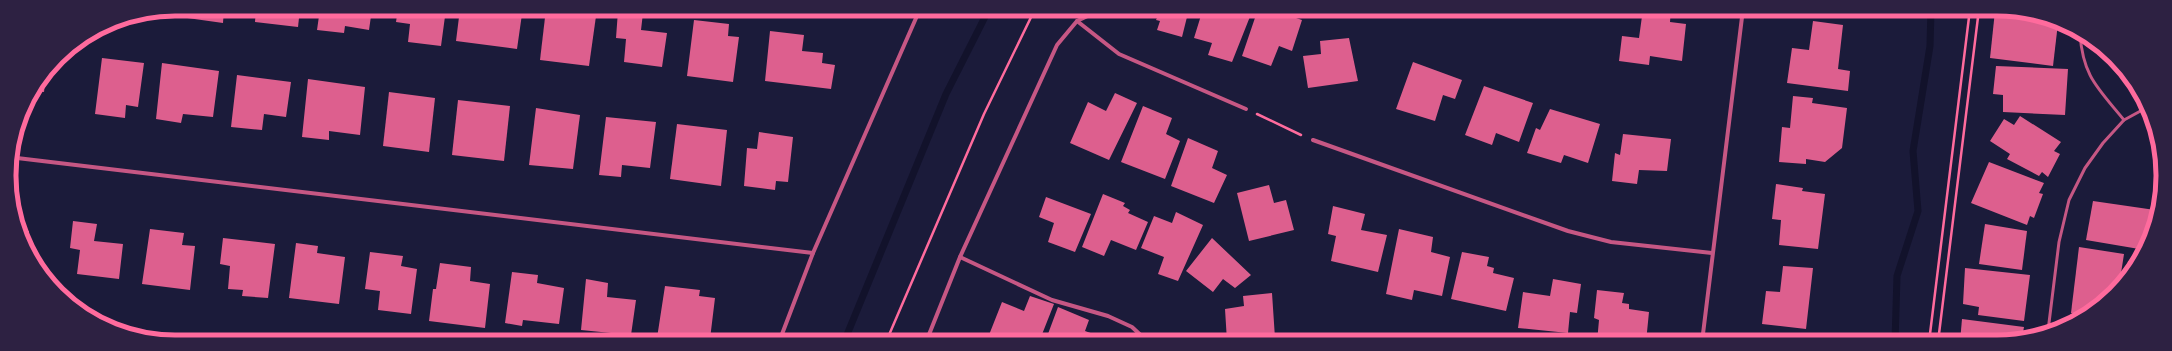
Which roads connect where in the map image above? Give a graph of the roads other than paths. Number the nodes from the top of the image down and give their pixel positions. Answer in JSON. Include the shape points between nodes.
{"nodes":[{"id":1,"x":917,"y":16,"type":"edge"},
{"id":2,"x":1089,"y":16,"type":"edge"},
{"id":3,"x":1742,"y":16,"type":"edge"},
{"id":4,"x":1077,"y":21,"type":"junction"},
{"id":5,"x":2080,"y":40,"type":"edge"},
{"id":6,"x":1246,"y":109,"type":"road end"},
{"id":7,"x":2142,"y":110,"type":"edge"},
{"id":8,"x":2124,"y":120,"type":"junction"},
{"id":9,"x":1313,"y":140,"type":"road end"},
{"id":10,"x":17,"y":158,"type":"dead end"},
{"id":11,"x":813,"y":253,"type":"junction"},
{"id":12,"x":1712,"y":253,"type":"junction"},
{"id":13,"x":960,"y":257,"type":"junction"},
{"id":14,"x":2049,"y":327,"type":"edge"},
{"id":15,"x":782,"y":335,"type":"edge"},
{"id":16,"x":929,"y":335,"type":"edge"},
{"id":17,"x":1141,"y":335,"type":"edge"},
{"id":18,"x":1703,"y":335,"type":"edge"}],
"edges":[{"from":1,"to":11,"type":"street"},
{"from":2,"to":4,"type":"street"},
{"from":3,"to":12,"type":"street"},
{"from":4,"to":6,"type":"street","via":[[1118,54]]},
{"from":4,"to":13,"type":"street","via":[[1057,45]]},
{"from":5,"to":8,"type":"lane","via":[[2081,55],[2090,78]]},
{"from":7,"to":8,"type":"lane"},
{"from":8,"to":14,"type":"lane","via":[[2085,168],[2069,200],[2060,242]]},
{"from":9,"to":12,"type":"street","via":[[1568,231],[1611,242]]},
{"from":10,"to":11,"type":"street"},
{"from":11,"to":15,"type":"street"},
{"from":12,"to":18,"type":"street"},
{"from":13,"to":16,"type":"street"},
{"from":13,"to":17,"type":"street","via":[[1052,300],[1108,316],[1132,327]]}]}
